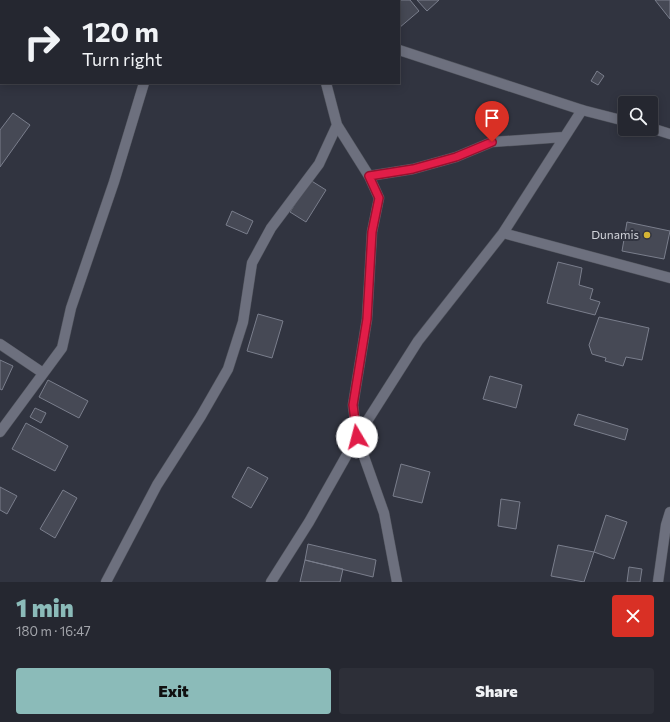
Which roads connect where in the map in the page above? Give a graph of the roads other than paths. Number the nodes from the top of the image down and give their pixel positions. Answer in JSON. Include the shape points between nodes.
{"nodes":[{"id":1,"x":400,"y":50,"type":"edge"},
{"id":2,"x":144,"y":84,"type":"edge"},
{"id":3,"x":326,"y":84,"type":"edge"},
{"id":4,"x":582,"y":110,"type":"junction"},
{"id":5,"x":618,"y":119,"type":"edge"},
{"id":6,"x":338,"y":125,"type":"junction"},
{"id":7,"x":658,"y":130,"type":"edge"},
{"id":8,"x":670,"y":134,"type":"edge"},
{"id":9,"x":564,"y":137,"type":"junction"},
{"id":10,"x":369,"y":176,"type":"junction"},
{"id":11,"x":503,"y":233,"type":"junction"},
{"id":12,"x":670,"y":278,"type":"edge"},
{"id":13,"x":0,"y":344,"type":"edge"},
{"id":14,"x":43,"y":373,"type":"junction"},
{"id":15,"x":0,"y":432,"type":"edge"},
{"id":16,"x":357,"y":437,"type":"junction"},
{"id":17,"x":670,"y":512,"type":"edge"},
{"id":18,"x":397,"y":579,"type":"edge"},
{"id":19,"x":106,"y":582,"type":"edge"},
{"id":20,"x":271,"y":582,"type":"edge"},
{"id":21,"x":407,"y":582,"type":"edge"},
{"id":22,"x":658,"y":582,"type":"edge"}],
"edges":[{"from":1,"to":4,"type":"street"},
{"from":2,"to":14,"type":"street","via":[[114,182],[71,308],[62,348]]},
{"from":3,"to":6,"type":"street"},
{"from":4,"to":5,"type":"street"},
{"from":4,"to":9,"type":"street"},
{"from":6,"to":10,"type":"street"},
{"from":6,"to":19,"type":"street","via":[[320,164],[271,228],[252,263],[243,322],[228,369],[157,485]]},
{"from":7,"to":8,"type":"street"},
{"from":9,"to":10,"type":"street","via":[[492,142],[456,157],[413,169]]},
{"from":9,"to":11,"type":"street"},
{"from":10,"to":16,"type":"street","via":[[379,198],[372,232],[367,319],[353,405]]},
{"from":11,"to":12,"type":"street"},
{"from":11,"to":16,"type":"street","via":[[418,341]]},
{"from":13,"to":14,"type":"street"},
{"from":14,"to":15,"type":"street"},
{"from":16,"to":18,"type":"street","via":[[384,513]]},
{"from":16,"to":20,"type":"street","via":[[309,522]]},
{"from":17,"to":22,"type":"street"},
{"from":18,"to":21,"type":"street"}]}
